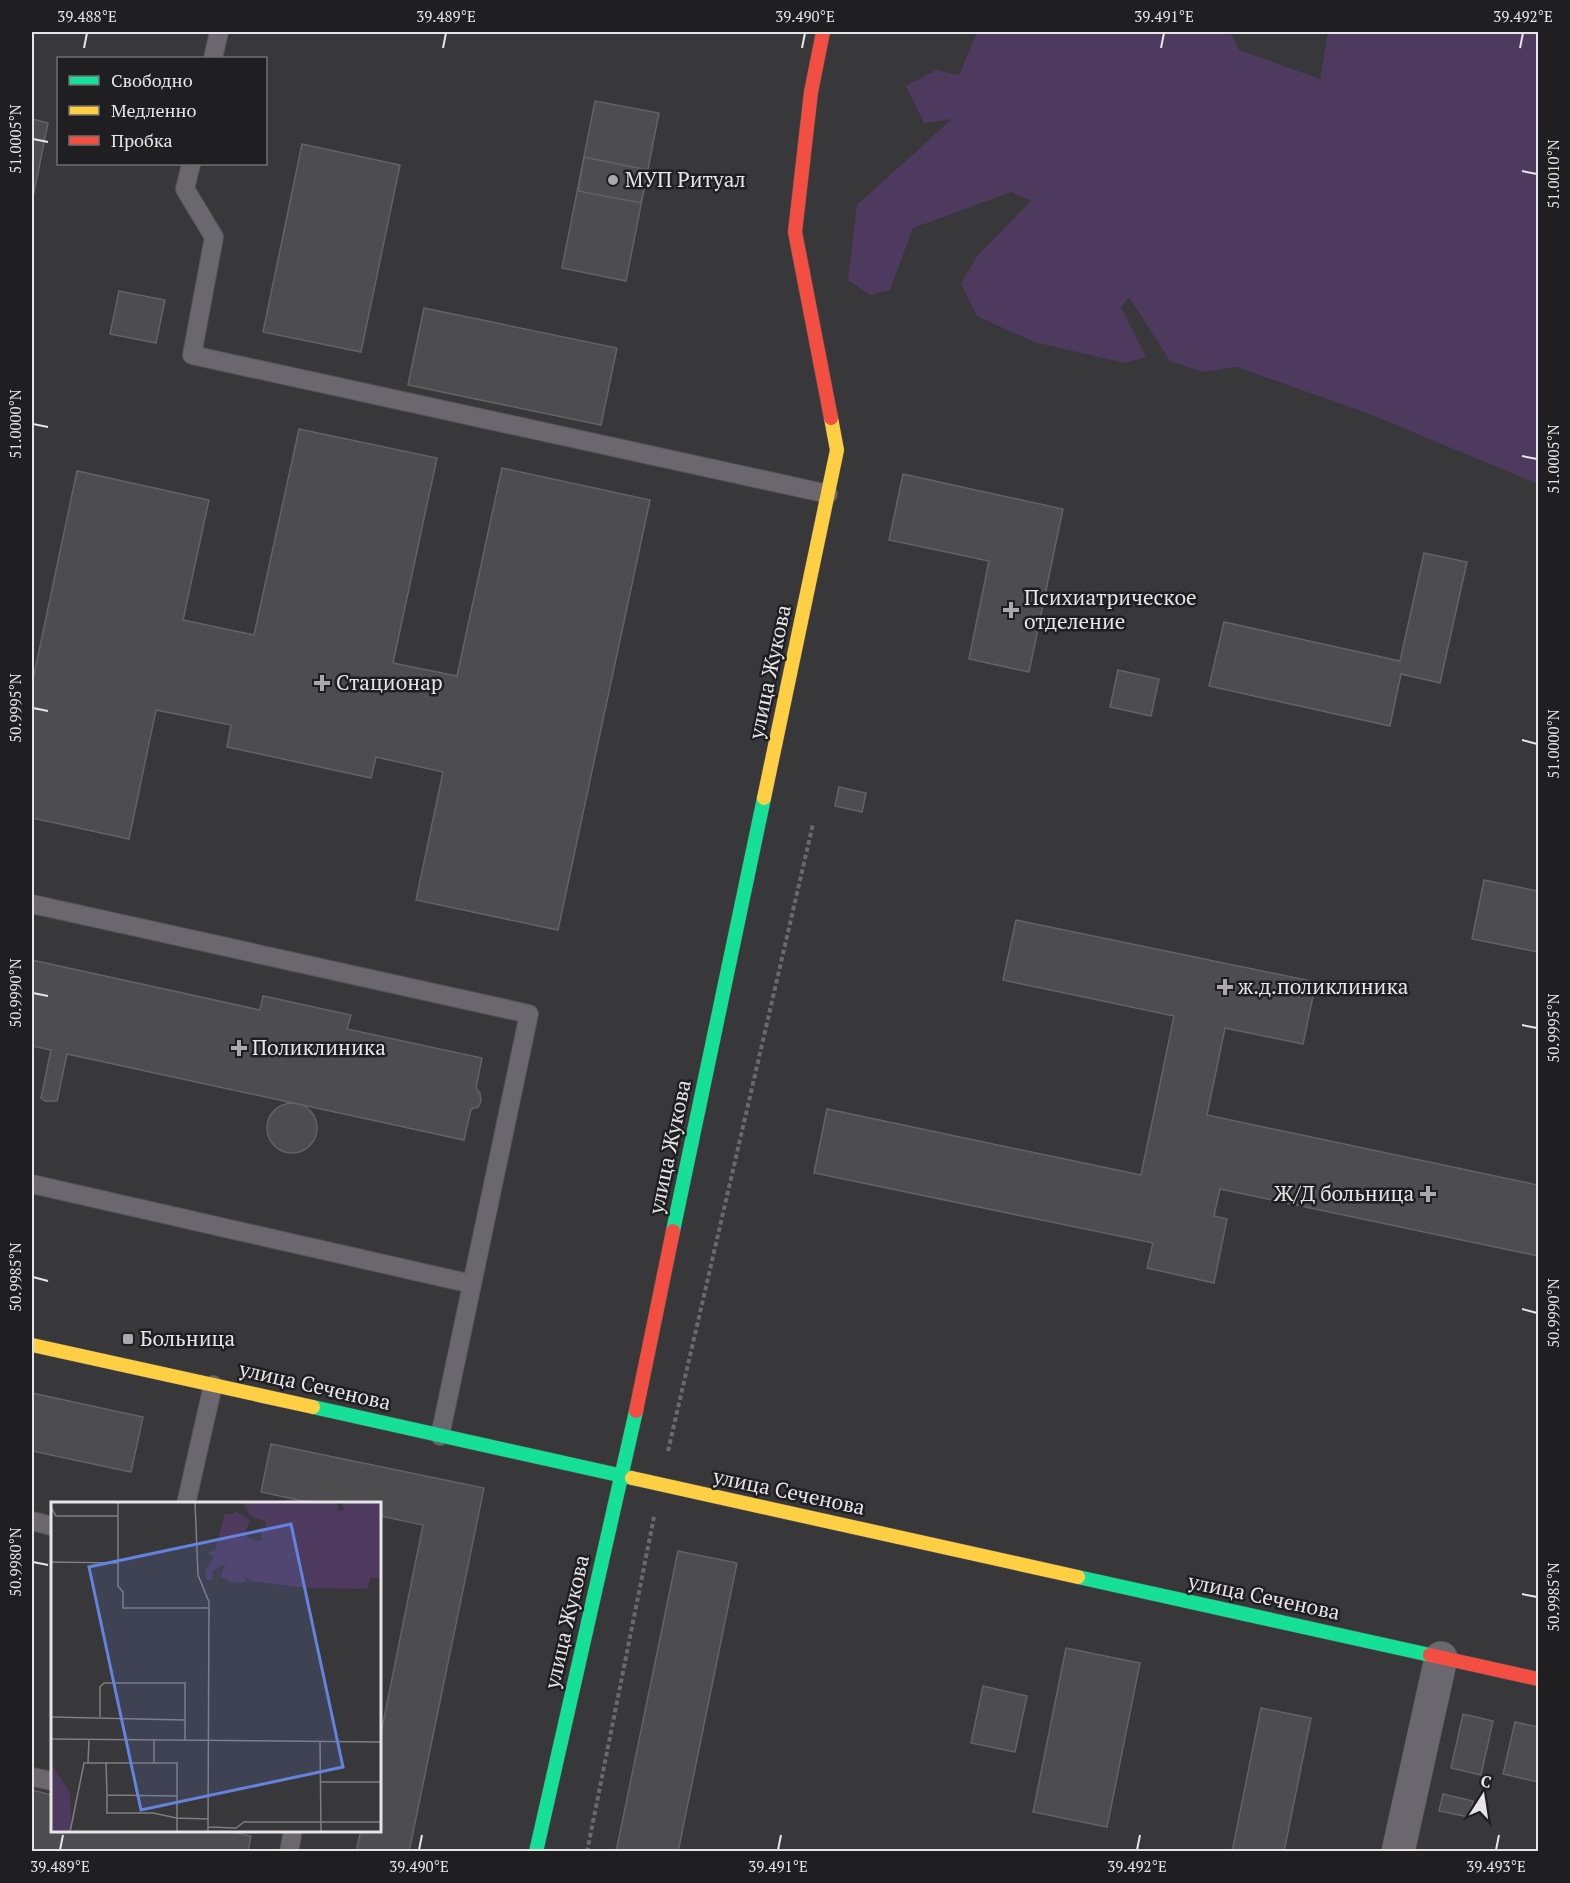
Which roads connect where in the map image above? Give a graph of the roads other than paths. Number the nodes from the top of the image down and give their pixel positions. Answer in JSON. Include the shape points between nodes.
{"nodes":[{"id":1,"x":219,"y":32,"type":"edge"},
{"id":2,"x":823,"y":32,"type":"edge"},
{"id":3,"x":213,"y":57,"type":"edge"},
{"id":4,"x":191,"y":165,"type":"edge"},
{"id":5,"x":828,"y":494,"type":"junction"},
{"id":6,"x":32,"y":903,"type":"edge"},
{"id":7,"x":32,"y":1184,"type":"edge"},
{"id":8,"x":472,"y":1284,"type":"junction"},
{"id":9,"x":32,"y":1345,"type":"edge"},
{"id":10,"x":213,"y":1385,"type":"junction"},
{"id":11,"x":440,"y":1436,"type":"junction"},
{"id":12,"x":622,"y":1476,"type":"junction"},
{"id":13,"x":186,"y":1502,"type":"edge"},
{"id":14,"x":32,"y":1521,"type":"edge"},
{"id":15,"x":51,"y":1526,"type":"edge"},
{"id":16,"x":1441,"y":1658,"type":"junction"},
{"id":17,"x":1539,"y":1679,"type":"edge"},
{"id":18,"x":32,"y":1777,"type":"edge"},
{"id":19,"x":51,"y":1781,"type":"edge"},
{"id":20,"x":288,"y":1832,"type":"edge"},
{"id":21,"x":289,"y":1851,"type":"edge"},
{"id":22,"x":536,"y":1851,"type":"edge"},
{"id":23,"x":1398,"y":1851,"type":"edge"}],
"edges":[{"from":1,"to":3,"type":"lane"},
{"from":2,"to":5,"type":"street","name":"улица Жукова","via":[[811,93],[795,232],[837,450]]},
{"from":4,"to":5,"type":"lane","via":[[185,189],[214,237],[192,355]]},
{"from":5,"to":12,"type":"street","name":"улица Жукова"},
{"from":6,"to":8,"type":"lane","via":[[529,1014]]},
{"from":7,"to":8,"type":"lane"},
{"from":8,"to":11,"type":"lane"},
{"from":9,"to":10,"type":"street","name":"улица Сеченова"},
{"from":10,"to":11,"type":"street","name":"улица Сеченова"},
{"from":10,"to":13,"type":"lane"},
{"from":11,"to":12,"type":"street","name":"улица Сеченова"},
{"from":12,"to":16,"type":"street","name":"улица Сеченова"},
{"from":12,"to":22,"type":"street","name":"улица Жукова"},
{"from":14,"to":15,"type":"lane"},
{"from":16,"to":17,"type":"street","name":"улица Сеченова"},
{"from":16,"to":23,"type":"street"},
{"from":18,"to":19,"type":"lane"},
{"from":20,"to":21,"type":"lane"}]}
